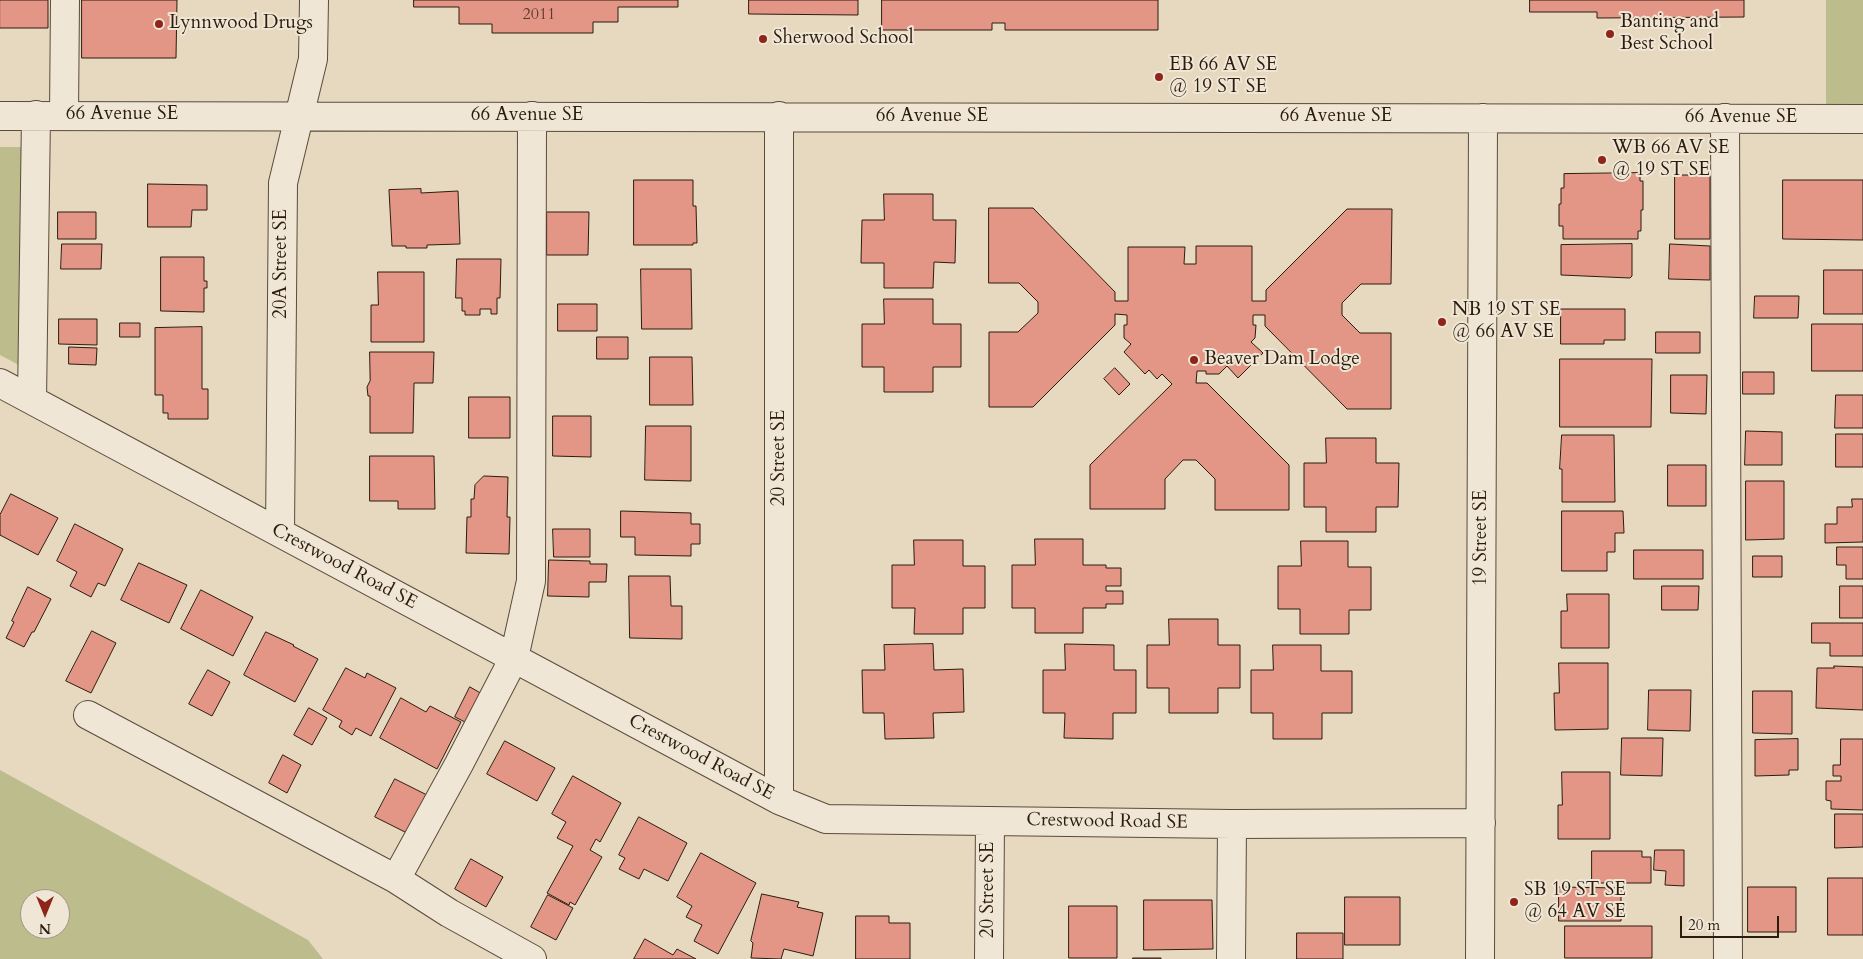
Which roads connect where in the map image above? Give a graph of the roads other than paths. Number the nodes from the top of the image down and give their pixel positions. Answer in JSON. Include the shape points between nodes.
{"nodes":[{"id":1,"x":65,"y":0,"type":"edge"},
{"id":2,"x":314,"y":0,"type":"edge"},
{"id":3,"x":36,"y":115,"type":"junction"},
{"id":4,"x":64,"y":115,"type":"junction"},
{"id":5,"x":299,"y":115,"type":"junction"},
{"id":6,"x":0,"y":116,"type":"edge"},
{"id":7,"x":532,"y":116,"type":"junction"},
{"id":8,"x":780,"y":116,"type":"junction"},
{"id":9,"x":1483,"y":118,"type":"junction"},
{"id":10,"x":1725,"y":118,"type":"junction"},
{"id":11,"x":1863,"y":119,"type":"edge"},
{"id":12,"x":0,"y":383,"type":"edge"},
{"id":13,"x":32,"y":400,"type":"junction"},
{"id":14,"x":280,"y":532,"type":"junction"},
{"id":15,"x":514,"y":658,"type":"junction"},
{"id":16,"x":88,"y":715,"type":"dead end"},
{"id":17,"x":780,"y":800,"type":"junction"},
{"id":18,"x":990,"y":820,"type":"junction"},
{"id":19,"x":1482,"y":823,"type":"junction"},
{"id":20,"x":1232,"y":824,"type":"junction"},
{"id":21,"x":396,"y":879,"type":"junction"},
{"id":22,"x":532,"y":959,"type":"edge"},
{"id":23,"x":989,"y":959,"type":"edge"},
{"id":24,"x":1231,"y":959,"type":"edge"},
{"id":25,"x":1480,"y":959,"type":"edge"},
{"id":26,"x":1728,"y":959,"type":"edge"}],
"edges":[{"from":1,"to":4,"type":"street"},
{"from":2,"to":5,"type":"street","name":"20A Street SE","via":[[313,59]]},
{"from":3,"to":4,"type":"street","name":"66 Avenue SE"},
{"from":3,"to":6,"type":"street","name":"66 Avenue SE"},
{"from":3,"to":13,"type":"street"},
{"from":4,"to":5,"type":"street","name":"66 Avenue SE"},
{"from":5,"to":7,"type":"street","name":"66 Avenue SE"},
{"from":5,"to":14,"type":"street","name":"20A Street SE","via":[[283,183]]},
{"from":7,"to":8,"type":"street","name":"66 Avenue SE"},
{"from":7,"to":15,"type":"street","via":[[531,581]]},
{"from":8,"to":9,"type":"street","name":"66 Avenue SE"},
{"from":8,"to":17,"type":"street","name":"20 Street SE"},
{"from":9,"to":10,"type":"street","name":"66 Avenue SE"},
{"from":9,"to":19,"type":"street","name":"19 Street SE"},
{"from":10,"to":11,"type":"street","name":"66 Avenue SE"},
{"from":10,"to":26,"type":"street"},
{"from":12,"to":13,"type":"street","name":"Crestwood Road SE"},
{"from":13,"to":14,"type":"street","name":"Crestwood Road SE"},
{"from":14,"to":15,"type":"street","name":"Crestwood Road SE"},
{"from":15,"to":17,"type":"street","name":"Crestwood Road SE"},
{"from":15,"to":21,"type":"street"},
{"from":16,"to":21,"type":"street"},
{"from":17,"to":18,"type":"street","name":"Crestwood Road SE","via":[[826,819]]},
{"from":18,"to":20,"type":"street","name":"Crestwood Road SE"},
{"from":18,"to":23,"type":"street","name":"20 Street SE"},
{"from":19,"to":20,"type":"street","name":"Crestwood Road SE"},
{"from":19,"to":25,"type":"street","name":"19 Street SE"},
{"from":20,"to":24,"type":"street"},
{"from":21,"to":22,"type":"street"}]}
